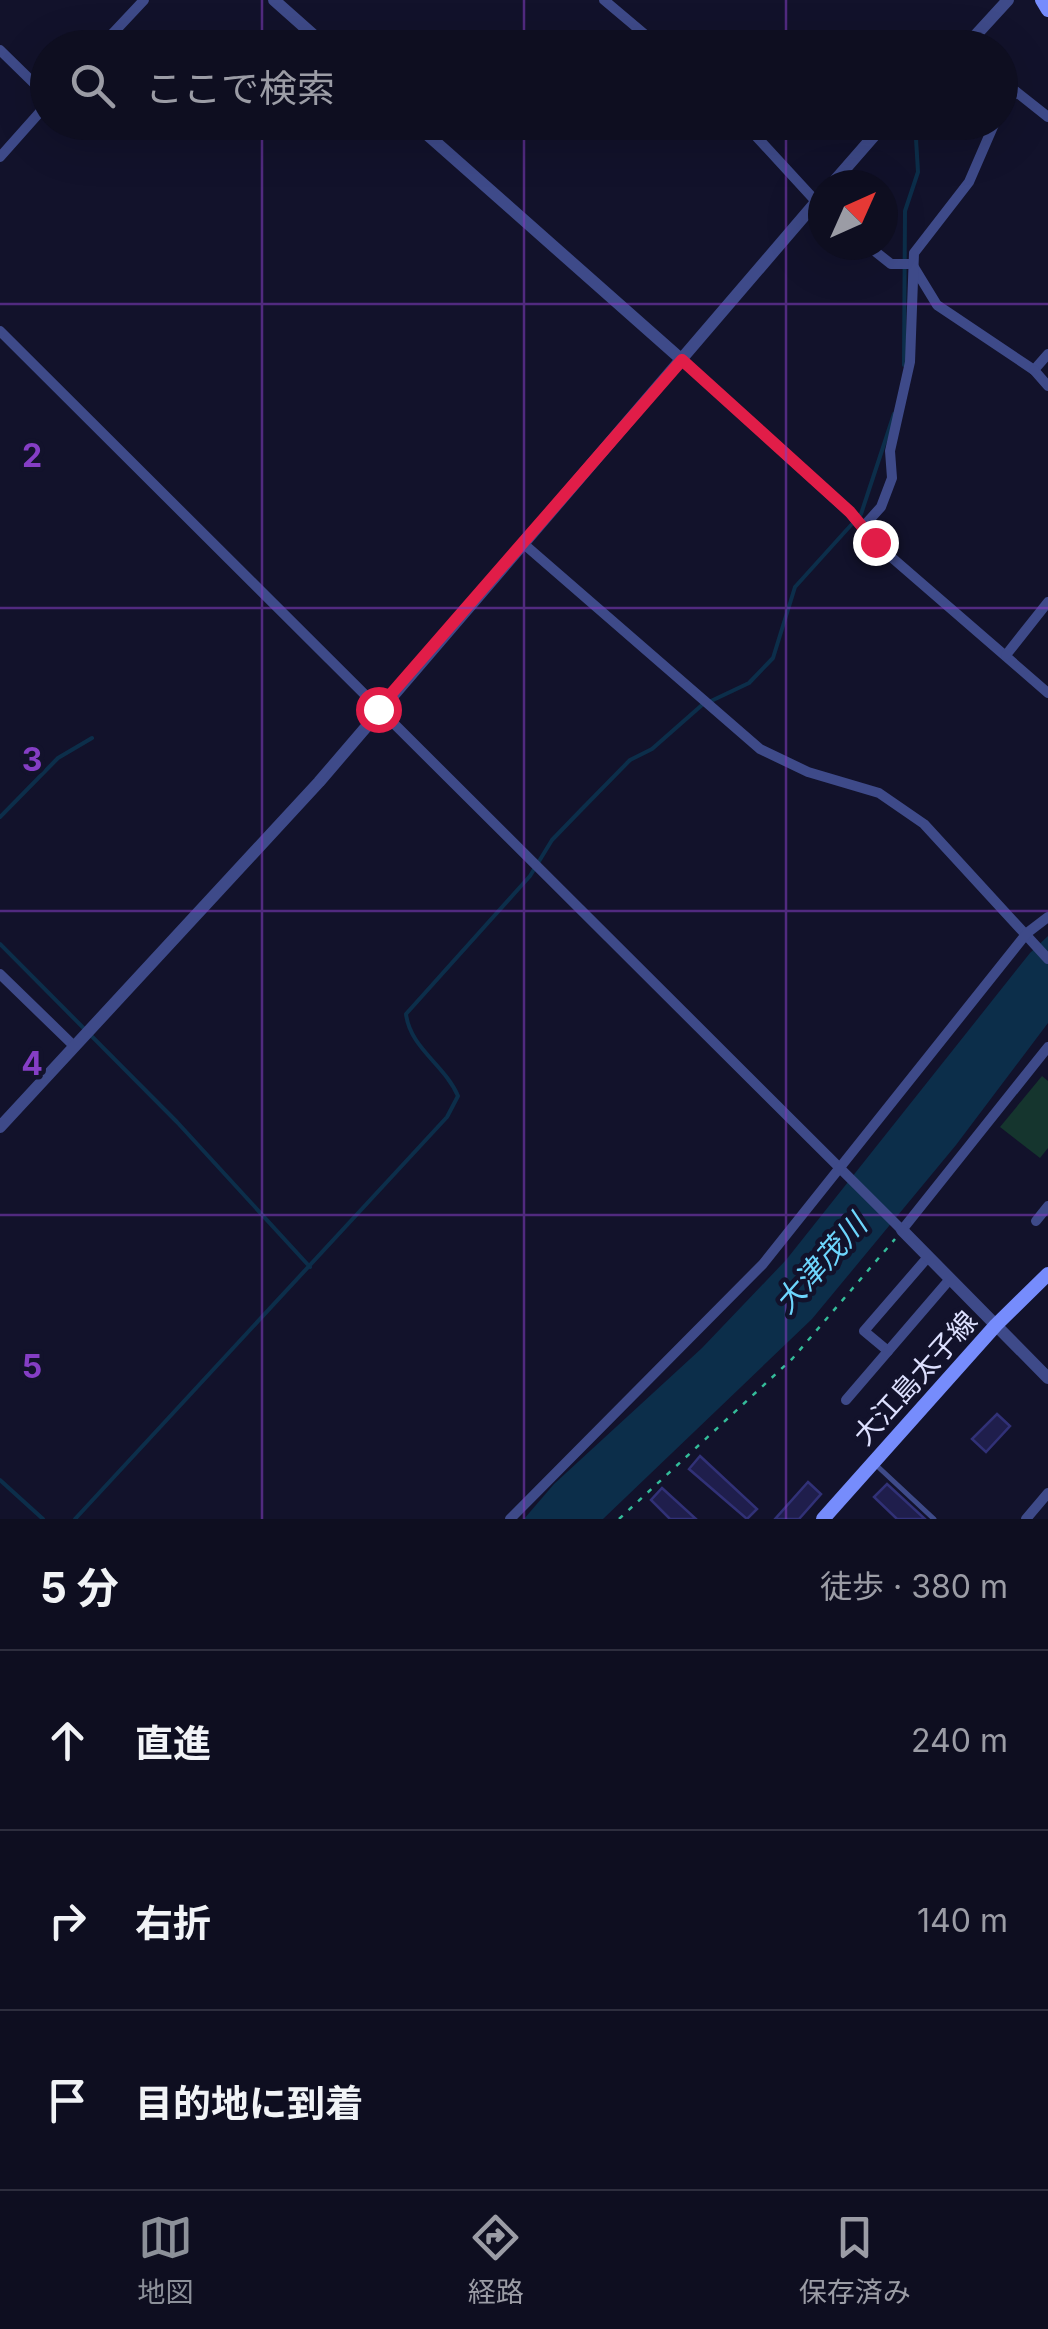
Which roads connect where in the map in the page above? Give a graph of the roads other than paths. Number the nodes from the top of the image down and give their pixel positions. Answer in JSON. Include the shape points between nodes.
{"nodes":[{"id":1,"x":144,"y":0,"type":"edge"},
{"id":2,"x":274,"y":0,"type":"edge"},
{"id":3,"x":604,"y":0,"type":"edge"},
{"id":4,"x":1008,"y":0,"type":"edge"},
{"id":5,"x":1042,"y":0,"type":"edge"},
{"id":6,"x":1048,"y":10,"type":"edge"},
{"id":7,"x":116,"y":30,"type":"edge"},
{"id":8,"x":308,"y":30,"type":"edge"},
{"id":9,"x":640,"y":30,"type":"edge"},
{"id":10,"x":980,"y":30,"type":"edge"},
{"id":11,"x":0,"y":50,"type":"edge"},
{"id":12,"x":30,"y":81,"type":"edge"},
{"id":13,"x":1018,"y":94,"type":"edge"},
{"id":14,"x":1048,"y":116,"type":"edge"},
{"id":15,"x":30,"y":122,"type":"edge"},
{"id":16,"x":433,"y":140,"type":"edge"},
{"id":17,"x":760,"y":140,"type":"edge"},
{"id":18,"x":870,"y":140,"type":"edge"},
{"id":19,"x":988,"y":140,"type":"edge"},
{"id":20,"x":0,"y":158,"type":"edge"},
{"id":21,"x":843,"y":170,"type":"edge"},
{"id":22,"x":808,"y":190,"type":"edge"},
{"id":23,"x":808,"y":216,"type":"edge"},
{"id":24,"x":887,"y":260,"type":"edge"},
{"id":25,"x":912,"y":264,"type":"junction"},
{"id":26,"x":2,"y":338,"type":"edge"},
{"id":27,"x":1048,"y":354,"type":"edge"},
{"id":28,"x":682,"y":360,"type":"junction"},
{"id":29,"x":1034,"y":370,"type":"junction"},
{"id":30,"x":1048,"y":386,"type":"edge"},
{"id":31,"x":863,"y":527,"type":"junction"},
{"id":32,"x":525,"y":545,"type":"junction"},
{"id":33,"x":1048,"y":602,"type":"edge"},
{"id":34,"x":1006,"y":655,"type":"junction"},
{"id":35,"x":1048,"y":693,"type":"edge"},
{"id":36,"x":378,"y":709,"type":"junction"},
{"id":37,"x":1048,"y":917,"type":"edge"},
{"id":38,"x":1027,"y":932,"type":"junction"},
{"id":39,"x":1048,"y":959,"type":"edge"},
{"id":40,"x":0,"y":974,"type":"edge"},
{"id":41,"x":74,"y":1046,"type":"junction"},
{"id":42,"x":1048,"y":1046,"type":"edge"},
{"id":43,"x":0,"y":1127,"type":"edge"},
{"id":44,"x":839,"y":1168,"type":"junction"},
{"id":45,"x":1048,"y":1206,"type":"edge"},
{"id":46,"x":1036,"y":1221,"type":"dead end"},
{"id":47,"x":902,"y":1230,"type":"junction"},
{"id":48,"x":928,"y":1257,"type":"junction"},
{"id":49,"x":1048,"y":1274,"type":"edge"},
{"id":50,"x":950,"y":1279,"type":"junction"},
{"id":51,"x":996,"y":1325,"type":"junction"},
{"id":52,"x":888,"y":1351,"type":"junction"},
{"id":53,"x":1048,"y":1378,"type":"edge"},
{"id":54,"x":846,"y":1400,"type":"dead end"},
{"id":55,"x":872,"y":1462,"type":"junction"},
{"id":56,"x":1048,"y":1493,"type":"edge"},
{"id":57,"x":510,"y":1519,"type":"edge"},
{"id":58,"x":823,"y":1519,"type":"edge"},
{"id":59,"x":934,"y":1519,"type":"edge"},
{"id":60,"x":1026,"y":1519,"type":"edge"}],
"edges":[{"from":1,"to":7,"type":"street"},
{"from":2,"to":8,"type":"street"},
{"from":3,"to":9,"type":"street"},
{"from":4,"to":10,"type":"street"},
{"from":5,"to":6,"type":"main road"},
{"from":11,"to":12,"type":"street"},
{"from":13,"to":14,"type":"street"},
{"from":15,"to":20,"type":"street"},
{"from":16,"to":28,"type":"street"},
{"from":17,"to":22,"type":"street"},
{"from":18,"to":21,"type":"street"},
{"from":19,"to":25,"type":"street","via":[[969,182]]},
{"from":23,"to":28,"type":"street"},
{"from":24,"to":25,"type":"street"},
{"from":25,"to":29,"type":"street","via":[[936,305]]},
{"from":25,"to":31,"type":"street","via":[[910,362],[890,451],[892,478],[881,508]]},
{"from":26,"to":36,"type":"street"},
{"from":27,"to":29,"type":"street"},
{"from":28,"to":31,"type":"street"},
{"from":28,"to":32,"type":"street"},
{"from":29,"to":30,"type":"street"},
{"from":31,"to":34,"type":"street"},
{"from":32,"to":36,"type":"street"},
{"from":32,"to":38,"type":"street","via":[[760,750],[880,793],[924,824]]},
{"from":33,"to":34,"type":"street"},
{"from":34,"to":35,"type":"street"},
{"from":36,"to":41,"type":"street","via":[[218,896]]},
{"from":36,"to":44,"type":"street"},
{"from":37,"to":38,"type":"street"},
{"from":38,"to":39,"type":"street"},
{"from":38,"to":44,"type":"street"},
{"from":40,"to":41,"type":"street"},
{"from":41,"to":43,"type":"street"},
{"from":42,"to":47,"type":"street"},
{"from":44,"to":47,"type":"street"},
{"from":44,"to":57,"type":"street","via":[[689,1343]]},
{"from":45,"to":46,"type":"street"},
{"from":47,"to":48,"type":"street"},
{"from":48,"to":50,"type":"street"},
{"from":48,"to":52,"type":"street","via":[[864,1330]]},
{"from":49,"to":51,"type":"main road","name":"大江島太子線"},
{"from":50,"to":51,"type":"street"},
{"from":50,"to":52,"type":"street"},
{"from":51,"to":53,"type":"street"},
{"from":51,"to":55,"type":"main road","name":"大江島太子線"},
{"from":52,"to":54,"type":"street"},
{"from":55,"to":58,"type":"main road","name":"大江島太子線"},
{"from":55,"to":59,"type":"lane"},
{"from":56,"to":60,"type":"street"}]}
